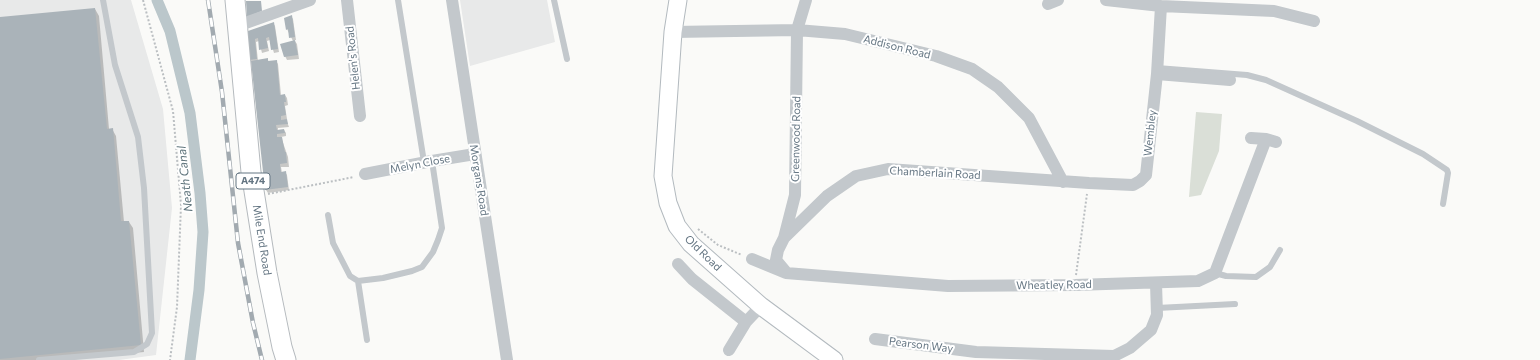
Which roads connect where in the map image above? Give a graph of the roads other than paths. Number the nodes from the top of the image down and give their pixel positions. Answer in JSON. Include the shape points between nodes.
{"nodes":[{"id":1,"x":103,"y":0,"type":"edge"},
{"id":2,"x":235,"y":0,"type":"edge"},
{"id":3,"x":310,"y":0,"type":"edge"},
{"id":4,"x":347,"y":0,"type":"edge"},
{"id":5,"x":398,"y":0,"type":"edge"},
{"id":6,"x":452,"y":0,"type":"edge"},
{"id":7,"x":554,"y":0,"type":"edge"},
{"id":8,"x":678,"y":0,"type":"edge"},
{"id":9,"x":806,"y":0,"type":"edge"},
{"id":10,"x":1106,"y":0,"type":"edge"},
{"id":11,"x":1161,"y":6,"type":"junction"},
{"id":12,"x":1314,"y":21,"type":"dead end"},
{"id":13,"x":237,"y":26,"type":"junction"},
{"id":14,"x":797,"y":30,"type":"junction"},
{"id":15,"x":674,"y":32,"type":"junction"},
{"id":16,"x":567,"y":59,"type":"dead end"},
{"id":17,"x":1157,"y":71,"type":"junction"},
{"id":18,"x":1230,"y":80,"type":"dead end"},
{"id":19,"x":360,"y":116,"type":"dead end"},
{"id":20,"x":1251,"y":138,"type":"dead end"},
{"id":21,"x":475,"y":154,"type":"junction"},
{"id":22,"x":428,"y":162,"type":"junction"},
{"id":23,"x":365,"y":174,"type":"road end"},
{"id":24,"x":1063,"y":182,"type":"junction"},
{"id":25,"x":1443,"y":204,"type":"dead end"},
{"id":26,"x":328,"y":215,"type":"dead end"},
{"id":27,"x":784,"y":238,"type":"junction"},
{"id":28,"x":1280,"y":250,"type":"dead end"},
{"id":29,"x":752,"y":259,"type":"road end"},
{"id":30,"x":678,"y":264,"type":"dead end"},
{"id":31,"x":786,"y":273,"type":"junction"},
{"id":32,"x":1215,"y":273,"type":"junction"},
{"id":33,"x":358,"y":281,"type":"junction"},
{"id":34,"x":1156,"y":283,"type":"junction"},
{"id":35,"x":1235,"y":304,"type":"dead end"},
{"id":36,"x":760,"y":306,"type":"junction"},
{"id":37,"x":1157,"y":308,"type":"junction"},
{"id":38,"x":746,"y":322,"type":"junction"},
{"id":39,"x":875,"y":339,"type":"dead end"},
{"id":40,"x":367,"y":340,"type":"dead end"},
{"id":41,"x":729,"y":350,"type":"dead end"},
{"id":42,"x":39,"y":360,"type":"edge"},
{"id":43,"x":286,"y":360,"type":"edge"},
{"id":44,"x":507,"y":360,"type":"edge"},
{"id":45,"x":834,"y":360,"type":"edge"}],
"edges":[{"from":1,"to":42,"type":"lane","via":[[115,65],[138,137],[144,188],[152,333],[147,344],[134,352]]},
{"from":2,"to":13,"type":"main road","name":"Mile End Road","number":"A474"},
{"from":3,"to":13,"type":"street"},
{"from":4,"to":19,"type":"street","name":"Helen's Road"},
{"from":5,"to":22,"type":"lane"},
{"from":6,"to":21,"type":"street","name":"Morgans Road"},
{"from":7,"to":16,"type":"lane"},
{"from":8,"to":15,"type":"street","name":"Old Road"},
{"from":9,"to":14,"type":"street","name":"Greenwood Road"},
{"from":10,"to":11,"type":"street"},
{"from":11,"to":12,"type":"street","via":[[1274,12]]},
{"from":11,"to":17,"type":"street","name":"Wembley"},
{"from":13,"to":43,"type":"main road","name":"Mile End Road","number":"A474","via":[[251,172],[267,273]]},
{"from":14,"to":15,"type":"street","name":"Addison Road"},
{"from":14,"to":24,"type":"street","name":"Addison Road","via":[[845,34],[936,56],[972,69],[998,86],[1029,118]]},
{"from":14,"to":27,"type":"street","name":"Greenwood Road","via":[[795,195]]},
{"from":15,"to":36,"type":"street","name":"Old Road","via":[[663,176],[668,203],[677,226],[691,244]]},
{"from":17,"to":18,"type":"street"},
{"from":17,"to":24,"type":"street","name":"Wembley","via":[[1146,174],[1133,185]]},
{"from":17,"to":25,"type":"lane","via":[[1247,75],[1266,80],[1357,121],[1423,154],[1447,170]]},
{"from":20,"to":32,"type":"street","via":[[1271,141]]},
{"from":21,"to":22,"type":"street","name":"Melyn Close"},
{"from":21,"to":44,"type":"street","name":"Morgans Road"},
{"from":22,"to":23,"type":"street","name":"Melyn Close"},
{"from":22,"to":33,"type":"lane","via":[[442,228],[433,252],[422,267],[412,271]]},
{"from":24,"to":27,"type":"street","name":"Chamberlain Road","via":[[888,169],[856,176],[827,196]]},
{"from":26,"to":33,"type":"lane","via":[[332,243],[350,276]]},
{"from":27,"to":31,"type":"street","name":"Greenwood Road","via":[[776,260]]},
{"from":28,"to":32,"type":"lane","via":[[1270,267],[1256,277]]},
{"from":29,"to":31,"type":"street","name":"Wheatley Road"},
{"from":30,"to":38,"type":"street","via":[[692,279]]},
{"from":31,"to":34,"type":"street","name":"Wheatley Road","via":[[948,286]]},
{"from":32,"to":34,"type":"street","name":"Wheatley Road","via":[[1198,281]]},
{"from":33,"to":40,"type":"lane"},
{"from":34,"to":37,"type":"street","name":"Pearson Way"},
{"from":35,"to":37,"type":"lane"},
{"from":36,"to":38,"type":"street"},
{"from":36,"to":45,"type":"street","name":"Old Road"},
{"from":37,"to":39,"type":"street","name":"Pearson Way","via":[[1157,315],[1150,330],[1130,348],[1114,356],[976,352]]},
{"from":38,"to":41,"type":"street"}]}
